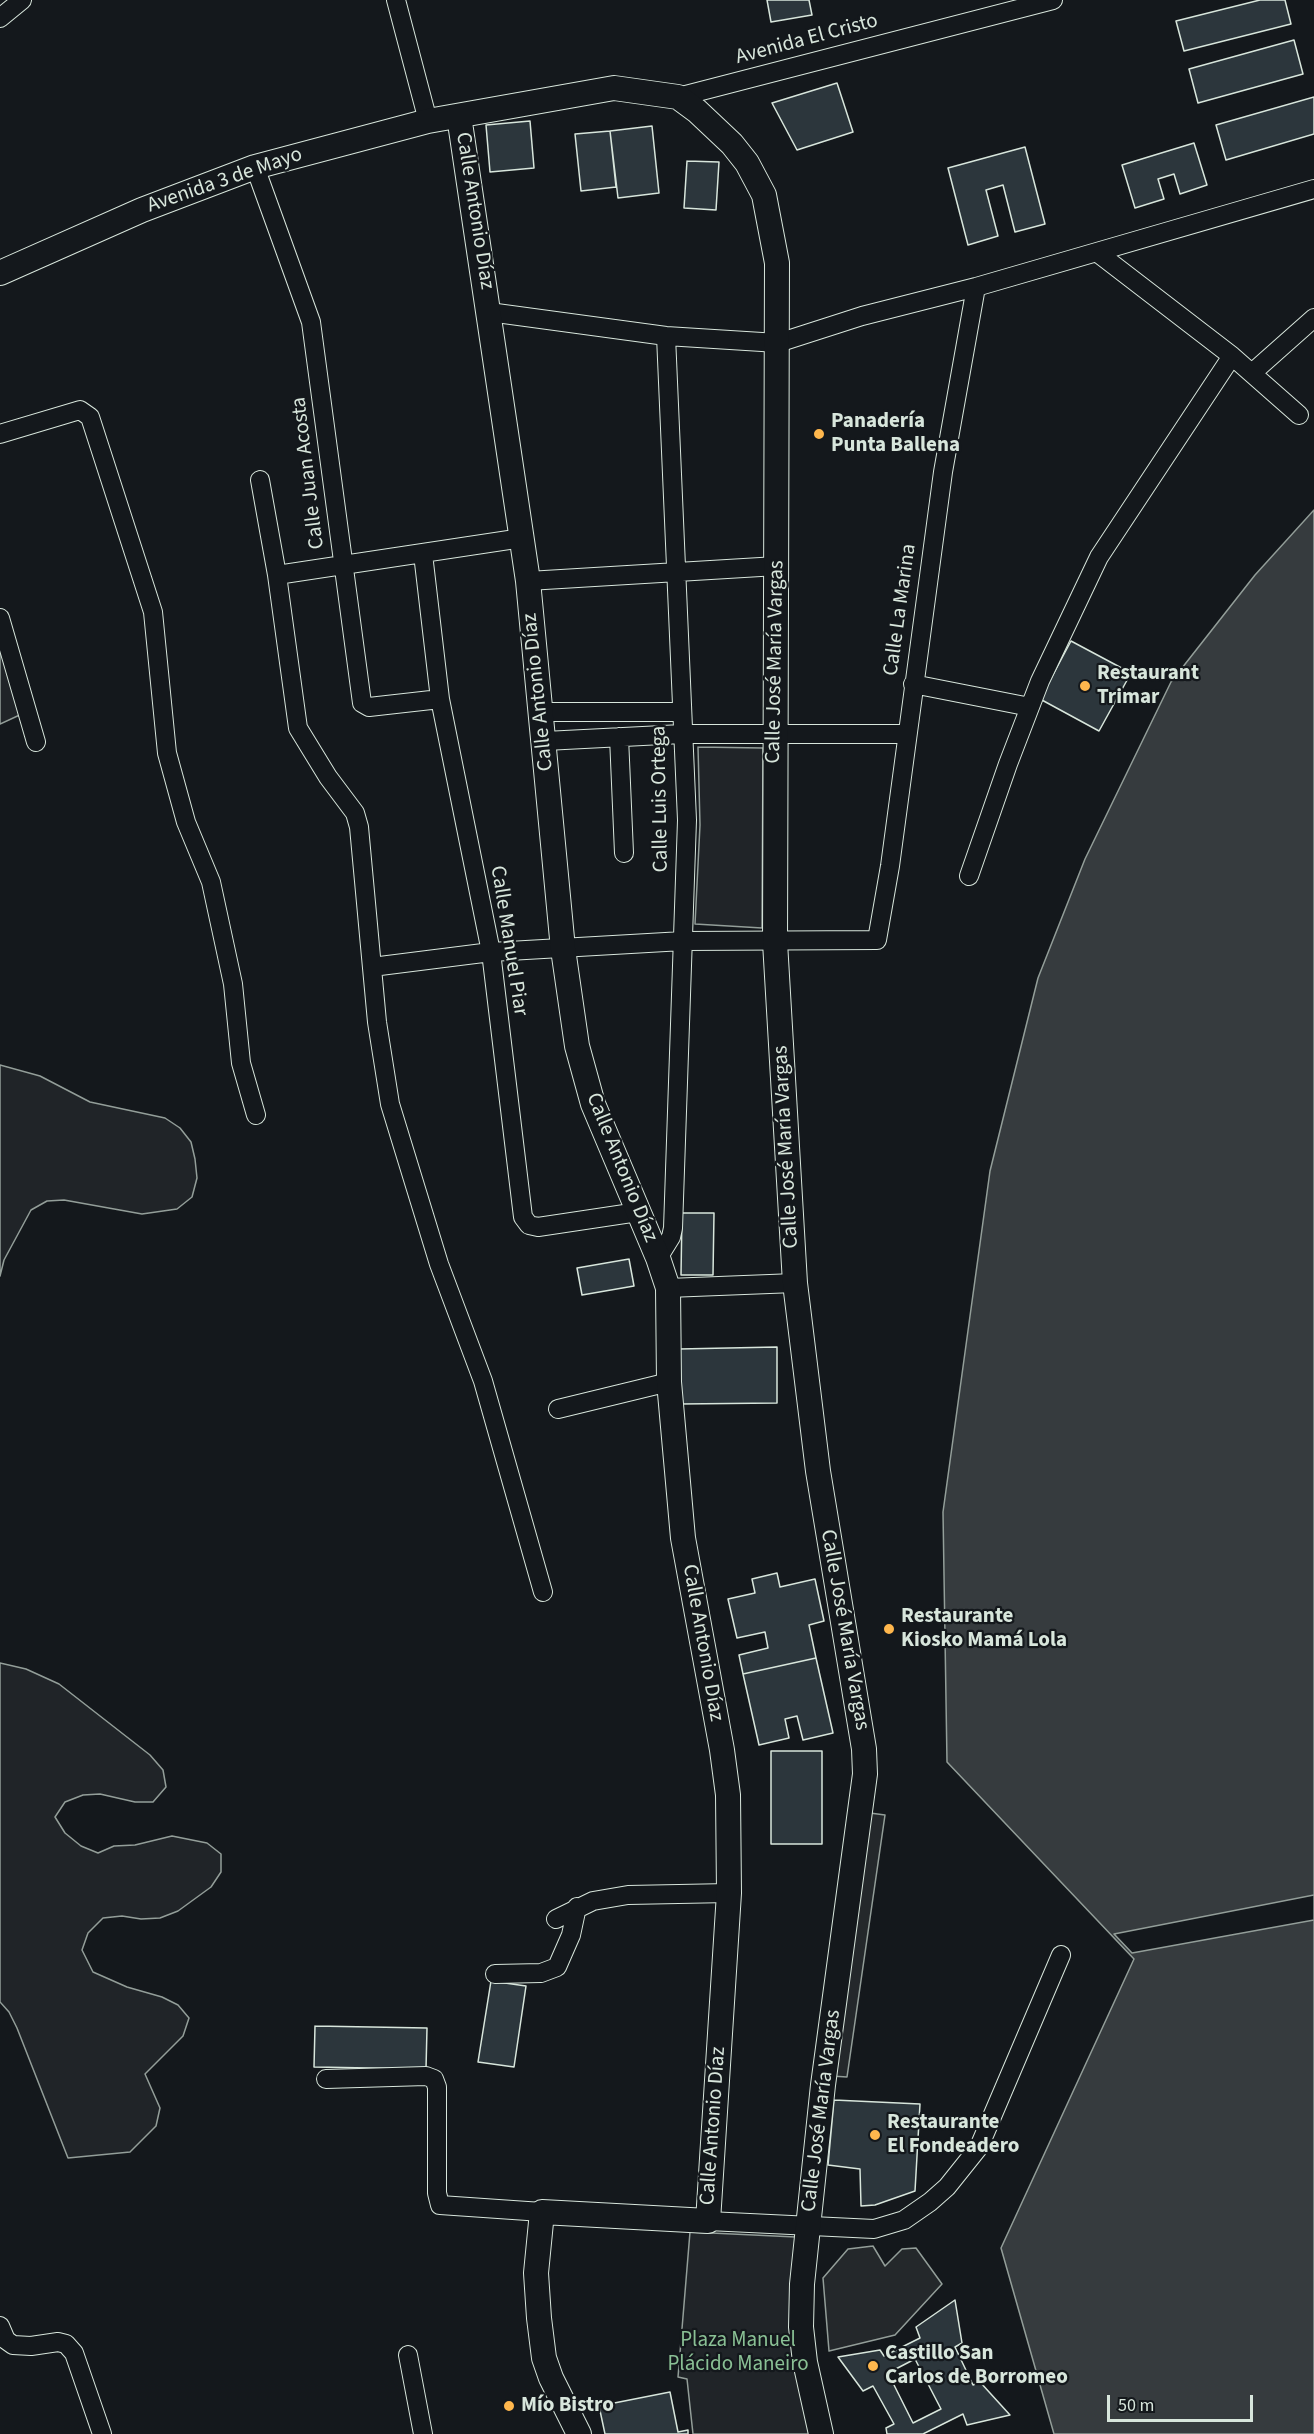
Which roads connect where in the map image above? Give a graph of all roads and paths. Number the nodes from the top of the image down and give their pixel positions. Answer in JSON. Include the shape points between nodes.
{"nodes":[{"id":1,"x":22,"y":0,"type":"edge"},
{"id":2,"x":396,"y":0,"type":"edge"},
{"id":3,"x":1053,"y":0,"type":"edge"},
{"id":4,"x":0,"y":18,"type":"edge"},
{"id":5,"x":678,"y":97,"type":"junction"},
{"id":6,"x":459,"y":116,"type":"junction"},
{"id":7,"x":428,"y":121,"type":"junction"},
{"id":8,"x":255,"y":167,"type":"junction"},
{"id":9,"x":1314,"y":189,"type":"edge"},
{"id":10,"x":1098,"y":253,"type":"junction"},
{"id":11,"x":0,"y":273,"type":"edge"},
{"id":12,"x":976,"y":287,"type":"junction"},
{"id":13,"x":489,"y":312,"type":"junction"},
{"id":14,"x":1314,"y":318,"type":"edge"},
{"id":15,"x":666,"y":336,"type":"junction"},
{"id":16,"x":778,"y":343,"type":"junction"},
{"id":17,"x":1232,"y":356,"type":"junction"},
{"id":18,"x":1252,"y":373,"type":"junction"},
{"id":19,"x":1299,"y":415,"type":"dead end"},
{"id":20,"x":0,"y":434,"type":"edge"},
{"id":21,"x":260,"y":480,"type":"dead end"},
{"id":22,"x":522,"y":538,"type":"junction"},
{"id":23,"x":423,"y":554,"type":"junction"},
{"id":24,"x":777,"y":566,"type":"junction"},
{"id":25,"x":343,"y":567,"type":"junction"},
{"id":26,"x":675,"y":573,"type":"junction"},
{"id":27,"x":277,"y":575,"type":"junction"},
{"id":28,"x":528,"y":581,"type":"junction"},
{"id":29,"x":0,"y":618,"type":"edge"},
{"id":30,"x":913,"y":684,"type":"junction"},
{"id":31,"x":440,"y":699,"type":"junction"},
{"id":32,"x":1030,"y":707,"type":"junction"},
{"id":33,"x":542,"y":712,"type":"junction"},
{"id":34,"x":681,"y":712,"type":"junction"},
{"id":35,"x":682,"y":734,"type":"junction"},
{"id":36,"x":907,"y":734,"type":"junction"},
{"id":37,"x":774,"y":735,"type":"junction"},
{"id":38,"x":619,"y":737,"type":"junction"},
{"id":39,"x":545,"y":741,"type":"junction"},
{"id":40,"x":36,"y":742,"type":"dead end"},
{"id":41,"x":624,"y":853,"type":"dead end"},
{"id":42,"x":969,"y":876,"type":"dead end"},
{"id":43,"x":683,"y":941,"type":"junction"},
{"id":44,"x":775,"y":942,"type":"junction"},
{"id":45,"x":562,"y":949,"type":"junction"},
{"id":46,"x":491,"y":952,"type":"junction"},
{"id":47,"x":372,"y":967,"type":"junction"},
{"id":48,"x":256,"y":1115,"type":"dead end"},
{"id":49,"x":638,"y":1212,"type":"junction"},
{"id":50,"x":658,"y":1258,"type":"junction"},
{"id":51,"x":795,"y":1283,"type":"junction"},
{"id":52,"x":668,"y":1288,"type":"junction"},
{"id":53,"x":669,"y":1382,"type":"junction"},
{"id":54,"x":558,"y":1409,"type":"dead end"},
{"id":55,"x":543,"y":1592,"type":"dead end"},
{"id":56,"x":729,"y":1893,"type":"junction"},
{"id":57,"x":576,"y":1907,"type":"junction"},
{"id":58,"x":556,"y":1919,"type":"dead end"},
{"id":59,"x":1061,"y":1955,"type":"dead end"},
{"id":60,"x":495,"y":1974,"type":"dead end"},
{"id":61,"x":326,"y":2079,"type":"dead end"},
{"id":62,"x":542,"y":2212,"type":"junction"},
{"id":63,"x":708,"y":2221,"type":"junction"},
{"id":64,"x":808,"y":2225,"type":"junction"},
{"id":65,"x":0,"y":2326,"type":"edge"},
{"id":66,"x":408,"y":2355,"type":"dead end"},
{"id":67,"x":102,"y":2434,"type":"edge"},
{"id":68,"x":423,"y":2434,"type":"edge"},
{"id":69,"x":579,"y":2434,"type":"edge"},
{"id":70,"x":821,"y":2434,"type":"edge"}],
"edges":[{"from":1,"to":4,"type":"street"},
{"from":2,"to":7,"type":"street"},
{"from":3,"to":5,"type":"street","name":"Avenida El Cristo"},
{"from":5,"to":6,"type":"street","name":"Avenida 3 de Mayo","via":[[614,88]]},
{"from":5,"to":16,"type":"street","name":"Calle José María Vargas","via":[[732,144],[764,195],[777,263]]},
{"from":6,"to":7,"type":"street","name":"Avenida 3 de Mayo"},
{"from":6,"to":13,"type":"street","name":"Calle Antonio Díaz"},
{"from":7,"to":8,"type":"street","name":"Avenida 3 de Mayo"},
{"from":8,"to":11,"type":"street","name":"Avenida 3 de Mayo","via":[[142,210]]},
{"from":8,"to":25,"type":"street","name":"Calle Juan Acosta","via":[[311,322]]},
{"from":9,"to":10,"type":"street"},
{"from":10,"to":12,"type":"street"},
{"from":10,"to":17,"type":"street"},
{"from":12,"to":16,"type":"street","via":[[862,316]]},
{"from":12,"to":30,"type":"street","name":"Calle La Marina","via":[[943,472]]},
{"from":13,"to":15,"type":"street"},
{"from":13,"to":22,"type":"street","name":"Calle Antonio Díaz"},
{"from":14,"to":18,"type":"street"},
{"from":15,"to":16,"type":"street"},
{"from":15,"to":26,"type":"street","name":"Calle Luis Ortega"},
{"from":16,"to":24,"type":"street","name":"Calle José María Vargas"},
{"from":17,"to":18,"type":"street"},
{"from":17,"to":32,"type":"street","via":[[1100,557],[1061,632]]},
{"from":18,"to":19,"type":"street"},
{"from":20,"to":48,"type":"street","via":[[80,410],[90,417],[153,612],[167,753],[186,822],[211,882],[233,984],[242,1063]]},
{"from":21,"to":27,"type":"street"},
{"from":22,"to":23,"type":"street"},
{"from":22,"to":28,"type":"street","name":"Calle Antonio Díaz"},
{"from":23,"to":25,"type":"street"},
{"from":23,"to":31,"type":"street","name":"Calle Manuel Piar"},
{"from":24,"to":26,"type":"street"},
{"from":24,"to":37,"type":"street","name":"Calle José María Vargas"},
{"from":25,"to":27,"type":"street"},
{"from":25,"to":31,"type":"street","name":"Calle Juan Acosta","via":[[362,703],[369,707]]},
{"from":26,"to":28,"type":"street"},
{"from":26,"to":34,"type":"street","name":"Calle Luis Ortega"},
{"from":27,"to":47,"type":"street","via":[[298,728],[355,813],[359,827]]},
{"from":28,"to":33,"type":"street","name":"Calle Antonio Díaz"},
{"from":29,"to":40,"type":"street"},
{"from":30,"to":32,"type":"street"},
{"from":30,"to":36,"type":"street","name":"Calle La Marina"},
{"from":31,"to":46,"type":"street","name":"Calle Manuel Piar"},
{"from":32,"to":42,"type":"street"},
{"from":33,"to":34,"type":"street"},
{"from":33,"to":39,"type":"street","name":"Calle Antonio Díaz"},
{"from":34,"to":35,"type":"street","name":"Calle Luis Ortega"},
{"from":35,"to":37,"type":"street"},
{"from":35,"to":38,"type":"street"},
{"from":35,"to":43,"type":"street","name":"Calle Luis Ortega","via":[[687,820]]},
{"from":36,"to":37,"type":"street"},
{"from":36,"to":44,"type":"street","name":"Calle La Marina","via":[[877,940]]},
{"from":37,"to":44,"type":"street","name":"Calle José María Vargas"},
{"from":38,"to":39,"type":"street"},
{"from":38,"to":41,"type":"street"},
{"from":39,"to":45,"type":"street","name":"Calle Antonio Díaz"},
{"from":43,"to":44,"type":"street"},
{"from":43,"to":45,"type":"street"},
{"from":43,"to":50,"type":"street","name":"Calle Luis Ortega","via":[[673,1228]]},
{"from":44,"to":51,"type":"street","name":"Calle José María Vargas"},
{"from":45,"to":46,"type":"street"},
{"from":45,"to":49,"type":"street","name":"Calle Antonio Díaz","via":[[577,1046],[593,1104]]},
{"from":46,"to":47,"type":"street"},
{"from":46,"to":49,"type":"street","name":"Calle Manuel Piar","via":[[523,1217],[529,1225],[538,1227]]},
{"from":47,"to":55,"type":"street","via":[[390,1104],[439,1264],[483,1381]]},
{"from":49,"to":50,"type":"street","name":"Calle Antonio Díaz"},
{"from":50,"to":52,"type":"street","name":"Calle Antonio Díaz"},
{"from":51,"to":52,"type":"street"},
{"from":51,"to":64,"type":"street","name":"Calle José María Vargas","via":[[818,1471],[865,1774]]},
{"from":52,"to":53,"type":"street","name":"Calle Antonio Díaz"},
{"from":53,"to":54,"type":"street"},
{"from":53,"to":56,"type":"street","name":"Calle Antonio Díaz","via":[[683,1538],[728,1795]]},
{"from":56,"to":57,"type":"street","via":[[628,1895]]},
{"from":56,"to":63,"type":"street","name":"Calle Antonio Díaz"},
{"from":57,"to":58,"type":"street"},
{"from":57,"to":60,"type":"street","via":[[571,1935],[557,1967],[540,1973]]},
{"from":59,"to":64,"type":"street","via":[[979,2147],[947,2187],[904,2220],[874,2229]]},
{"from":61,"to":62,"type":"street","via":[[434,2079],[440,2205]]},
{"from":62,"to":63,"type":"street"},
{"from":62,"to":69,"type":"street","via":[[536,2273],[544,2358]]},
{"from":63,"to":64,"type":"street"},
{"from":64,"to":70,"type":"street","name":"Calle José María Vargas","via":[[801,2327]]},
{"from":65,"to":67,"type":"street","via":[[6,2340],[13,2344],[66,2344],[74,2353]]},
{"from":66,"to":68,"type":"street"}]}
